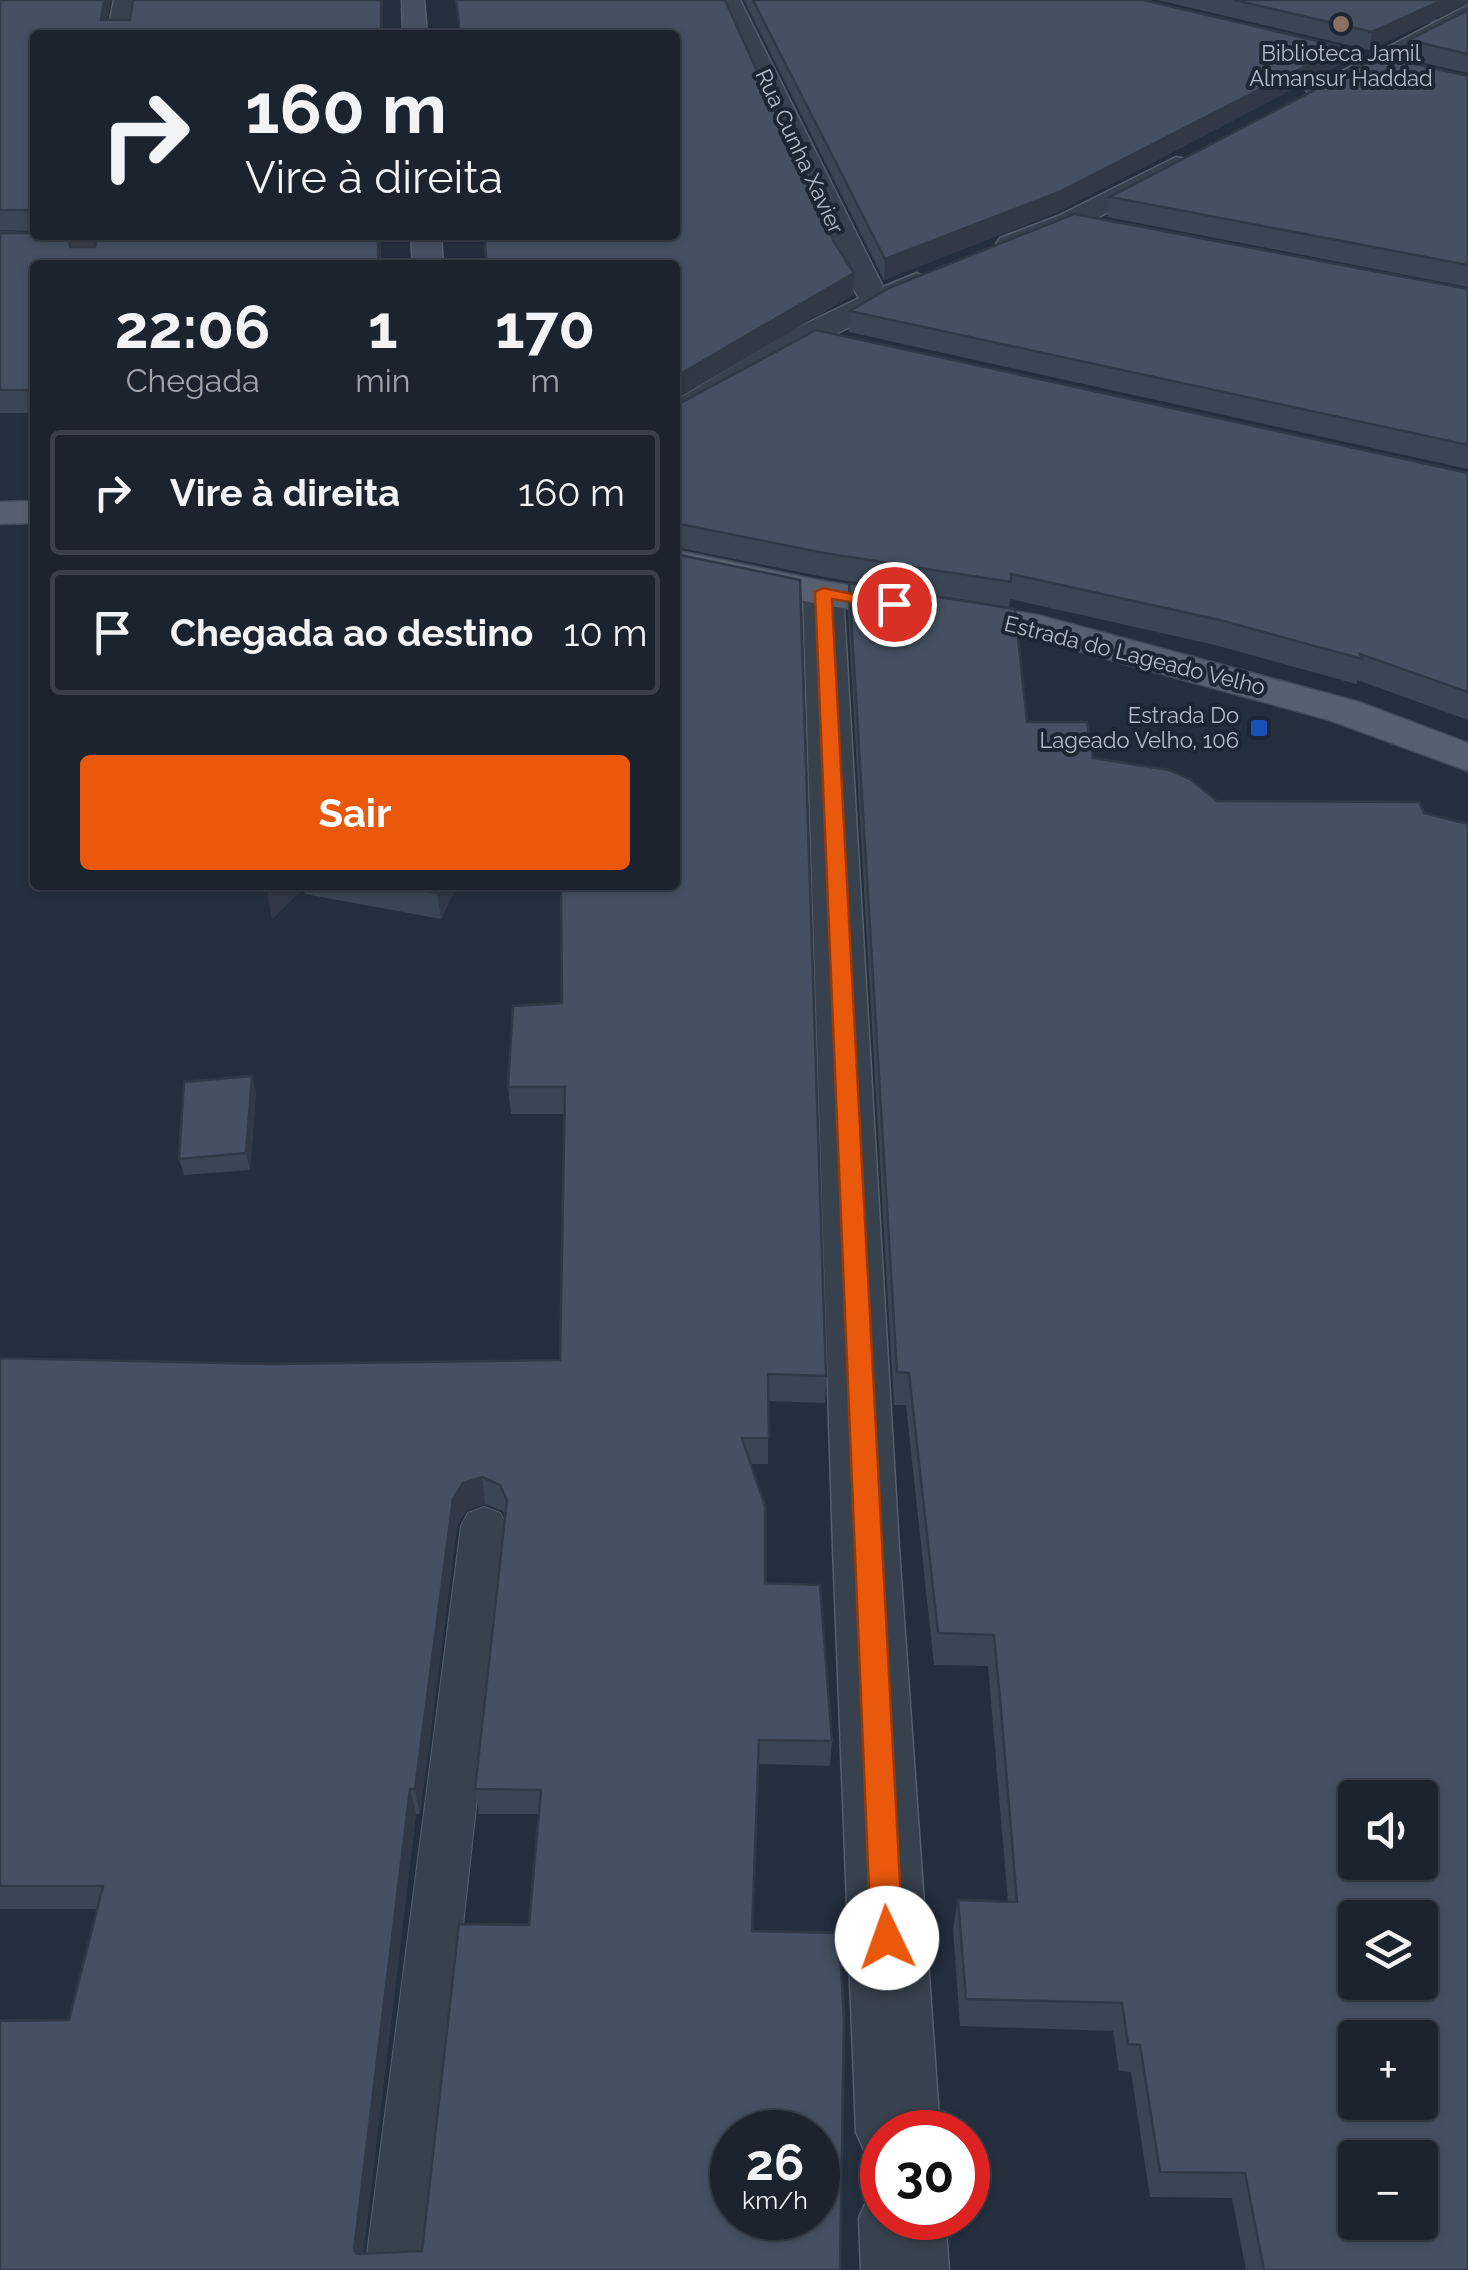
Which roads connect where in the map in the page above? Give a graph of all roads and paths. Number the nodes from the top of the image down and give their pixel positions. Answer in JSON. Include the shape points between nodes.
{"nodes":[{"id":1,"x":125,"y":0,"type":"edge"},
{"id":2,"x":413,"y":0,"type":"edge"},
{"id":3,"x":729,"y":0,"type":"edge"},
{"id":4,"x":1468,"y":12,"type":"edge"},
{"id":5,"x":120,"y":30,"type":"edge"},
{"id":6,"x":415,"y":30,"type":"edge"},
{"id":7,"x":1336,"y":53,"type":"edge"},
{"id":8,"x":1374,"y":62,"type":"junction"},
{"id":9,"x":1412,"y":71,"type":"edge"},
{"id":10,"x":1289,"y":106,"type":"edge"},
{"id":11,"x":1204,"y":150,"type":"edge"},
{"id":12,"x":1068,"y":222,"type":"junction"},
{"id":13,"x":1125,"y":233,"type":"edge"},
{"id":14,"x":0,"y":242,"type":"edge"},
{"id":15,"x":87,"y":247,"type":"edge"},
{"id":16,"x":980,"y":257,"type":"edge"},
{"id":17,"x":944,"y":271,"type":"edge"},
{"id":18,"x":875,"y":300,"type":"junction"},
{"id":19,"x":806,"y":336,"type":"junction"},
{"id":20,"x":864,"y":349,"type":"edge"},
{"id":21,"x":680,"y":413,"type":"edge"},
{"id":22,"x":30,"y":512,"type":"edge"},
{"id":23,"x":0,"y":513,"type":"edge"},
{"id":24,"x":680,"y":563,"type":"edge"},
{"id":25,"x":823,"y":592,"type":"junction"},
{"id":26,"x":1468,"y":758,"type":"edge"},
{"id":27,"x":484,"y":1526,"type":"dead end"},
{"id":28,"x":897,"y":2110,"type":"edge"},
{"id":29,"x":903,"y":2240,"type":"edge"},
{"id":30,"x":395,"y":2270,"type":"edge"},
{"id":31,"x":905,"y":2270,"type":"edge"}],
"edges":[{"from":1,"to":5,"type":"street"},
{"from":2,"to":6,"type":"main road"},
{"from":3,"to":18,"type":"street","name":"Rua Cunha Xavier"},
{"from":4,"to":8,"type":"street"},
{"from":7,"to":8,"type":"street"},
{"from":8,"to":9,"type":"street"},
{"from":8,"to":10,"type":"street"},
{"from":11,"to":12,"type":"street"},
{"from":12,"to":13,"type":"street"},
{"from":12,"to":16,"type":"street"},
{"from":14,"to":15,"type":"street"},
{"from":17,"to":18,"type":"street"},
{"from":18,"to":19,"type":"street"},
{"from":19,"to":20,"type":"street"},
{"from":19,"to":21,"type":"street"},
{"from":22,"to":23,"type":"main road"},
{"from":24,"to":25,"type":"main road","name":"Estrada do Lageado Velho"},
{"from":25,"to":26,"type":"main road","name":"Estrada do Lageado Velho","via":[[1038,627],[1344,712]]},
{"from":25,"to":28,"type":"street"},
{"from":27,"to":30,"type":"lane"},
{"from":29,"to":31,"type":"street"}]}
